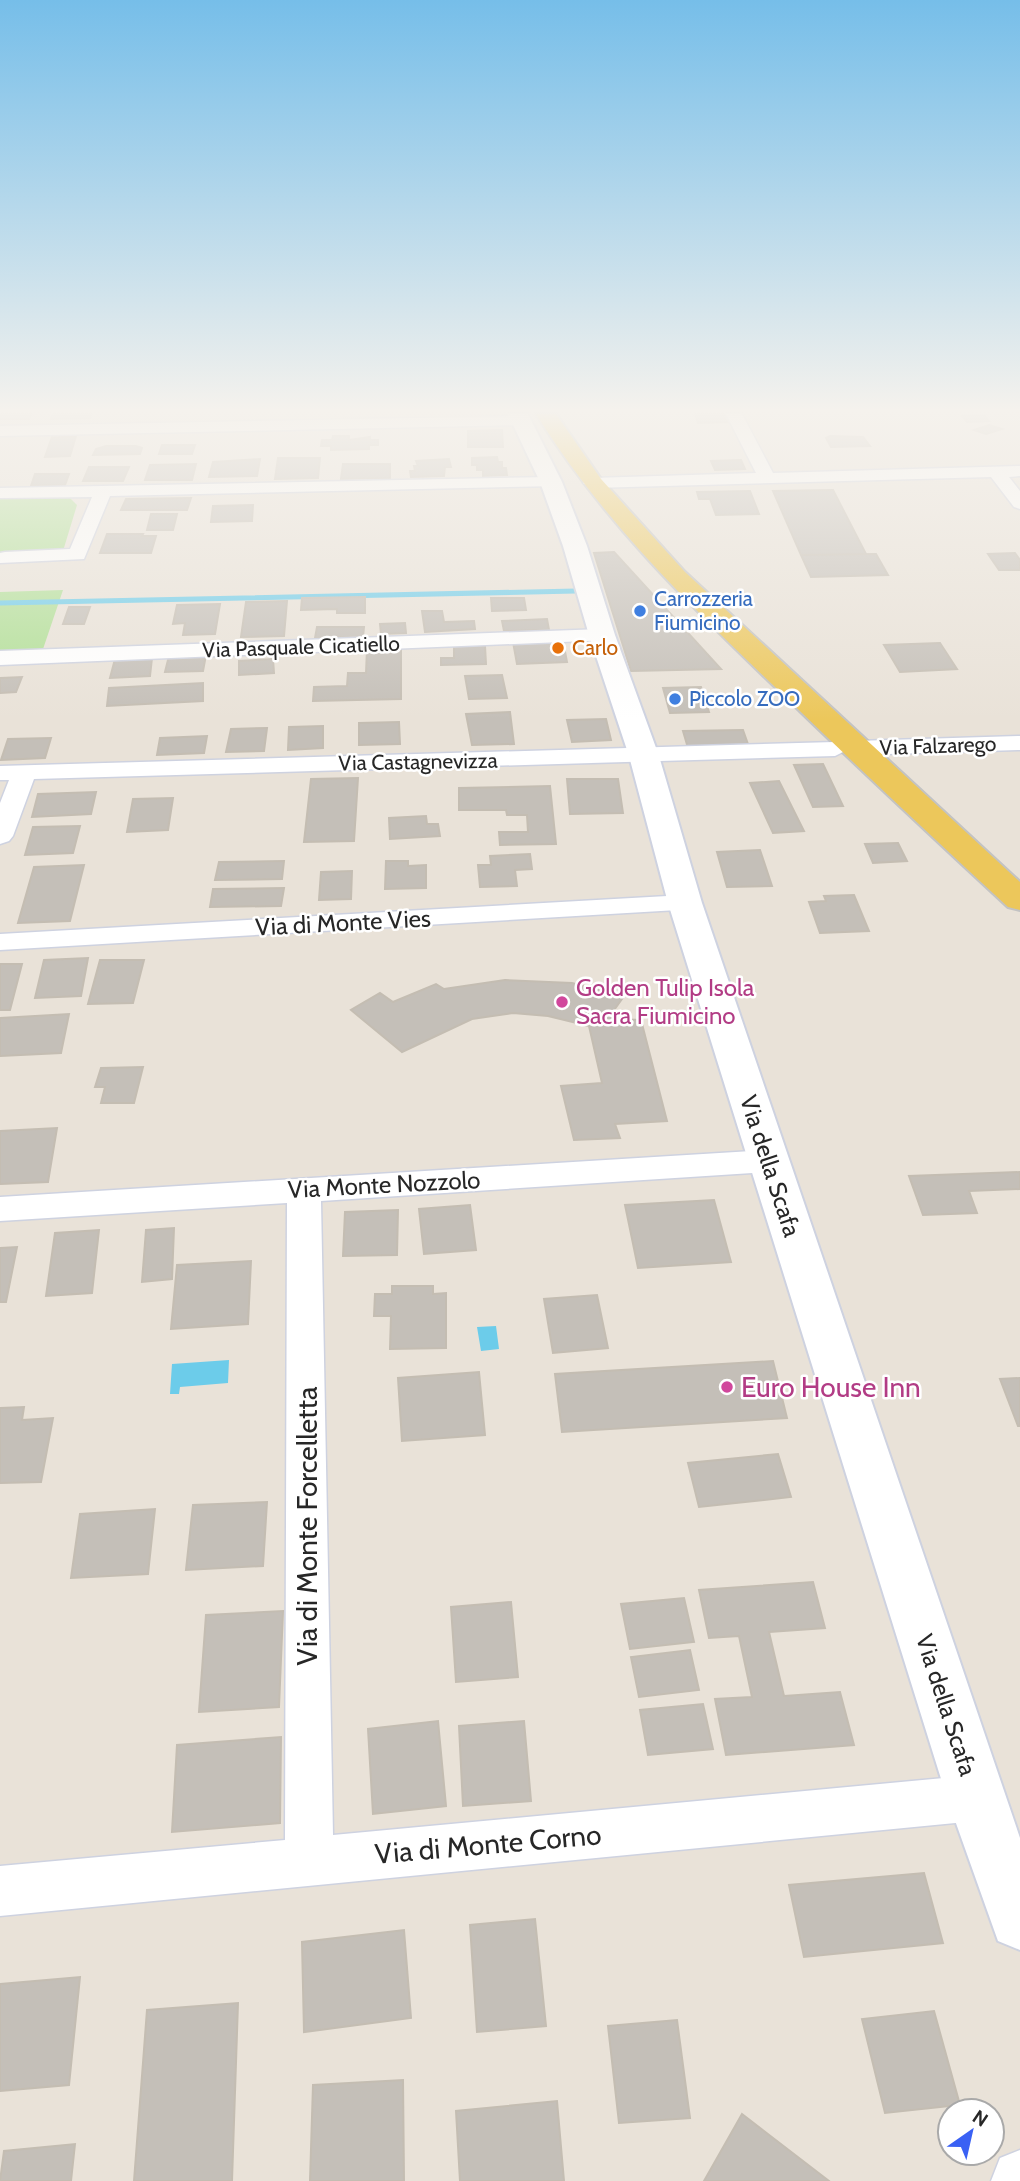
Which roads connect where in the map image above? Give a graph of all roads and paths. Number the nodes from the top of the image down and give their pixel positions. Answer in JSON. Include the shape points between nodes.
{"nodes":[{"id":1,"x":93,"y":516,"type":"edge"},
{"id":2,"x":564,"y":516,"type":"edge"},
{"id":3,"x":620,"y":516,"type":"edge"},
{"id":4,"x":5,"y":558,"type":"dead end"},
{"id":5,"x":602,"y":635,"type":"junction"},
{"id":6,"x":0,"y":659,"type":"edge"},
{"id":7,"x":1020,"y":743,"type":"edge"},
{"id":8,"x":845,"y":749,"type":"junction"},
{"id":9,"x":644,"y":756,"type":"junction"},
{"id":10,"x":12,"y":773,"type":"edge"},
{"id":11,"x":0,"y":836,"type":"edge"},
{"id":12,"x":1020,"y":900,"type":"edge"},
{"id":13,"x":685,"y":903,"type":"junction"},
{"id":14,"x":0,"y":942,"type":"edge"},
{"id":15,"x":768,"y":1161,"type":"junction"},
{"id":16,"x":304,"y":1190,"type":"junction"},
{"id":17,"x":0,"y":1209,"type":"edge"},
{"id":18,"x":976,"y":1798,"type":"junction"},
{"id":19,"x":309,"y":1861,"type":"junction"},
{"id":20,"x":0,"y":1891,"type":"edge"},
{"id":21,"x":1020,"y":1919,"type":"edge"}],
"edges":[{"from":1,"to":4,"type":"street","via":[[77,555]]},
{"from":2,"to":5,"type":"street","name":"Via della Scafa"},
{"from":3,"to":8,"type":"main road"},
{"from":5,"to":6,"type":"street","name":"Via Pasquale Cicatiello"},
{"from":5,"to":9,"type":"street","name":"Via della Scafa"},
{"from":7,"to":8,"type":"street","name":"Via Falzarego"},
{"from":8,"to":9,"type":"street","name":"Via Castagnevizza"},
{"from":8,"to":12,"type":"main road"},
{"from":9,"to":10,"type":"street","name":"Via Castagnevizza"},
{"from":9,"to":13,"type":"street","name":"Via della Scafa"},
{"from":10,"to":11,"type":"street"},
{"from":13,"to":14,"type":"street","name":"Via di Monte Vies"},
{"from":13,"to":15,"type":"street","name":"Via della Scafa"},
{"from":15,"to":16,"type":"street","name":"Via Monte Nozzolo"},
{"from":15,"to":18,"type":"street","name":"Via della Scafa"},
{"from":16,"to":17,"type":"street","name":"Via Monte Nozzolo"},
{"from":16,"to":19,"type":"street","name":"Via di Monte Forcelletta"},
{"from":18,"to":19,"type":"street","name":"Via di Monte Corno"},
{"from":18,"to":21,"type":"street","name":"Via della Scafa"},
{"from":19,"to":20,"type":"street","name":"Via di Monte Corno"}]}
